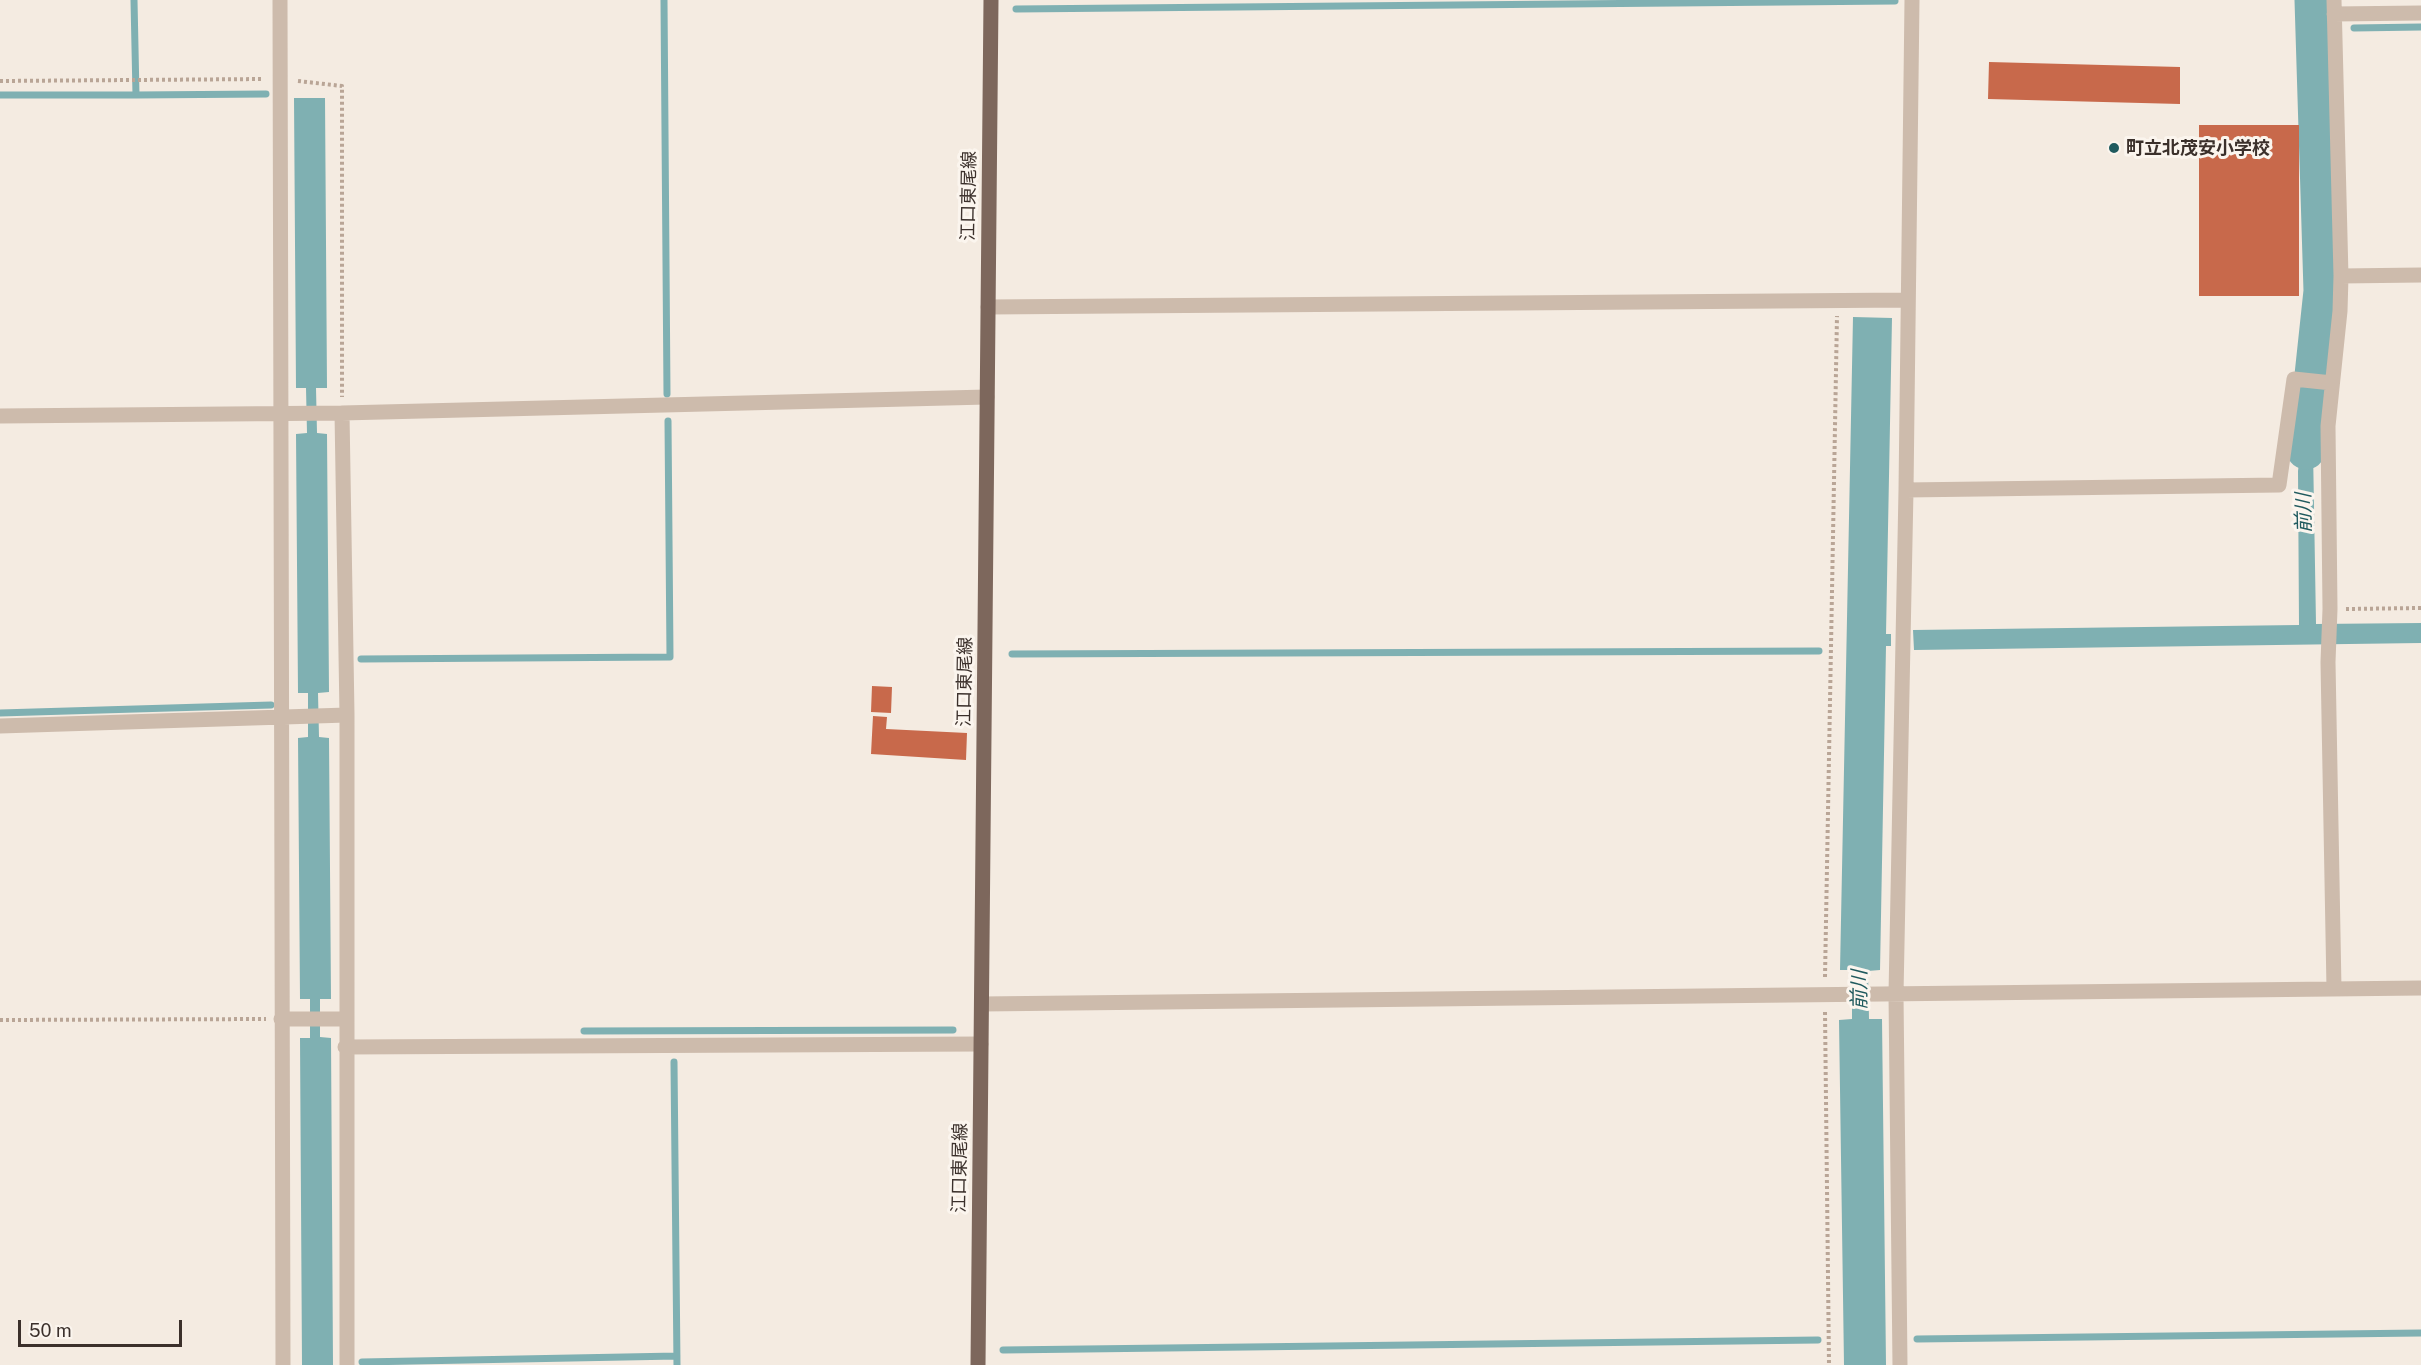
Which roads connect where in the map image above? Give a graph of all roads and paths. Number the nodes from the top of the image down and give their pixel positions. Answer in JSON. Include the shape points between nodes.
{"nodes":[{"id":1,"x":280,"y":0,"type":"edge"},
{"id":2,"x":991,"y":0,"type":"edge"},
{"id":3,"x":1912,"y":0,"type":"edge"},
{"id":4,"x":2334,"y":7,"type":"edge"},
{"id":5,"x":2421,"y":13,"type":"edge"},
{"id":6,"x":279,"y":79,"type":"junction"},
{"id":7,"x":0,"y":81,"type":"edge"},
{"id":8,"x":2421,"y":275,"type":"edge"},
{"id":9,"x":2341,"y":276,"type":"junction"},
{"id":10,"x":1837,"y":300,"type":"junction"},
{"id":11,"x":1908,"y":300,"type":"junction"},
{"id":12,"x":987,"y":307,"type":"junction"},
{"id":13,"x":2329,"y":383,"type":"junction"},
{"id":14,"x":987,"y":397,"type":"junction"},
{"id":15,"x":281,"y":413,"type":"junction"},
{"id":16,"x":342,"y":413,"type":"junction"},
{"id":17,"x":0,"y":416,"type":"edge"},
{"id":18,"x":1906,"y":490,"type":"junction"},
{"id":19,"x":2421,"y":608,"type":"edge"},
{"id":20,"x":2330,"y":615,"type":"junction"},
{"id":21,"x":346,"y":715,"type":"junction"},
{"id":22,"x":281,"y":717,"type":"junction"},
{"id":23,"x":0,"y":726,"type":"edge"},
{"id":24,"x":2421,"y":988,"type":"edge"},
{"id":25,"x":2334,"y":989,"type":"junction"},
{"id":26,"x":1896,"y":994,"type":"junction"},
{"id":27,"x":1825,"y":995,"type":"junction"},
{"id":28,"x":982,"y":1004,"type":"junction"},
{"id":29,"x":281,"y":1019,"type":"junction"},
{"id":30,"x":345,"y":1019,"type":"junction"},
{"id":31,"x":0,"y":1020,"type":"edge"},
{"id":32,"x":981,"y":1044,"type":"junction"},
{"id":33,"x":345,"y":1047,"type":"junction"},
{"id":34,"x":283,"y":1365,"type":"edge"},
{"id":35,"x":347,"y":1365,"type":"edge"},
{"id":36,"x":978,"y":1365,"type":"edge"},
{"id":37,"x":1829,"y":1365,"type":"edge"},
{"id":38,"x":1900,"y":1365,"type":"edge"}],
"edges":[{"from":1,"to":6,"type":"street"},
{"from":2,"to":12,"type":"main road","name":"江口東尾線"},
{"from":3,"to":11,"type":"street"},
{"from":4,"to":5,"type":"street"},
{"from":4,"to":9,"type":"street"},
{"from":6,"to":7,"type":"path"},
{"from":6,"to":15,"type":"street"},
{"from":6,"to":16,"type":"path","via":[[342,86]]},
{"from":8,"to":9,"type":"street"},
{"from":9,"to":13,"type":"street"},
{"from":10,"to":11,"type":"street"},
{"from":10,"to":12,"type":"street"},
{"from":10,"to":27,"type":"path"},
{"from":11,"to":18,"type":"street"},
{"from":12,"to":14,"type":"main road","name":"江口東尾線"},
{"from":13,"to":18,"type":"street","via":[[2294,379],[2279,485]]},
{"from":13,"to":20,"type":"street"},
{"from":14,"to":16,"type":"street"},
{"from":14,"to":28,"type":"main road","name":"江口東尾線"},
{"from":15,"to":16,"type":"street"},
{"from":15,"to":17,"type":"street"},
{"from":15,"to":22,"type":"street"},
{"from":16,"to":21,"type":"street"},
{"from":18,"to":26,"type":"street"},
{"from":19,"to":20,"type":"path"},
{"from":20,"to":25,"type":"street"},
{"from":21,"to":22,"type":"street"},
{"from":21,"to":30,"type":"street"},
{"from":22,"to":23,"type":"street"},
{"from":22,"to":29,"type":"street"},
{"from":24,"to":25,"type":"street"},
{"from":25,"to":26,"type":"street"},
{"from":26,"to":27,"type":"street"},
{"from":26,"to":38,"type":"street"},
{"from":27,"to":28,"type":"street"},
{"from":27,"to":37,"type":"path"},
{"from":28,"to":32,"type":"main road","name":"江口東尾線"},
{"from":29,"to":30,"type":"street"},
{"from":29,"to":31,"type":"path"},
{"from":29,"to":34,"type":"street"},
{"from":30,"to":33,"type":"street"},
{"from":32,"to":33,"type":"street"},
{"from":32,"to":36,"type":"main road","name":"江口東尾線"},
{"from":33,"to":35,"type":"street"}]}
